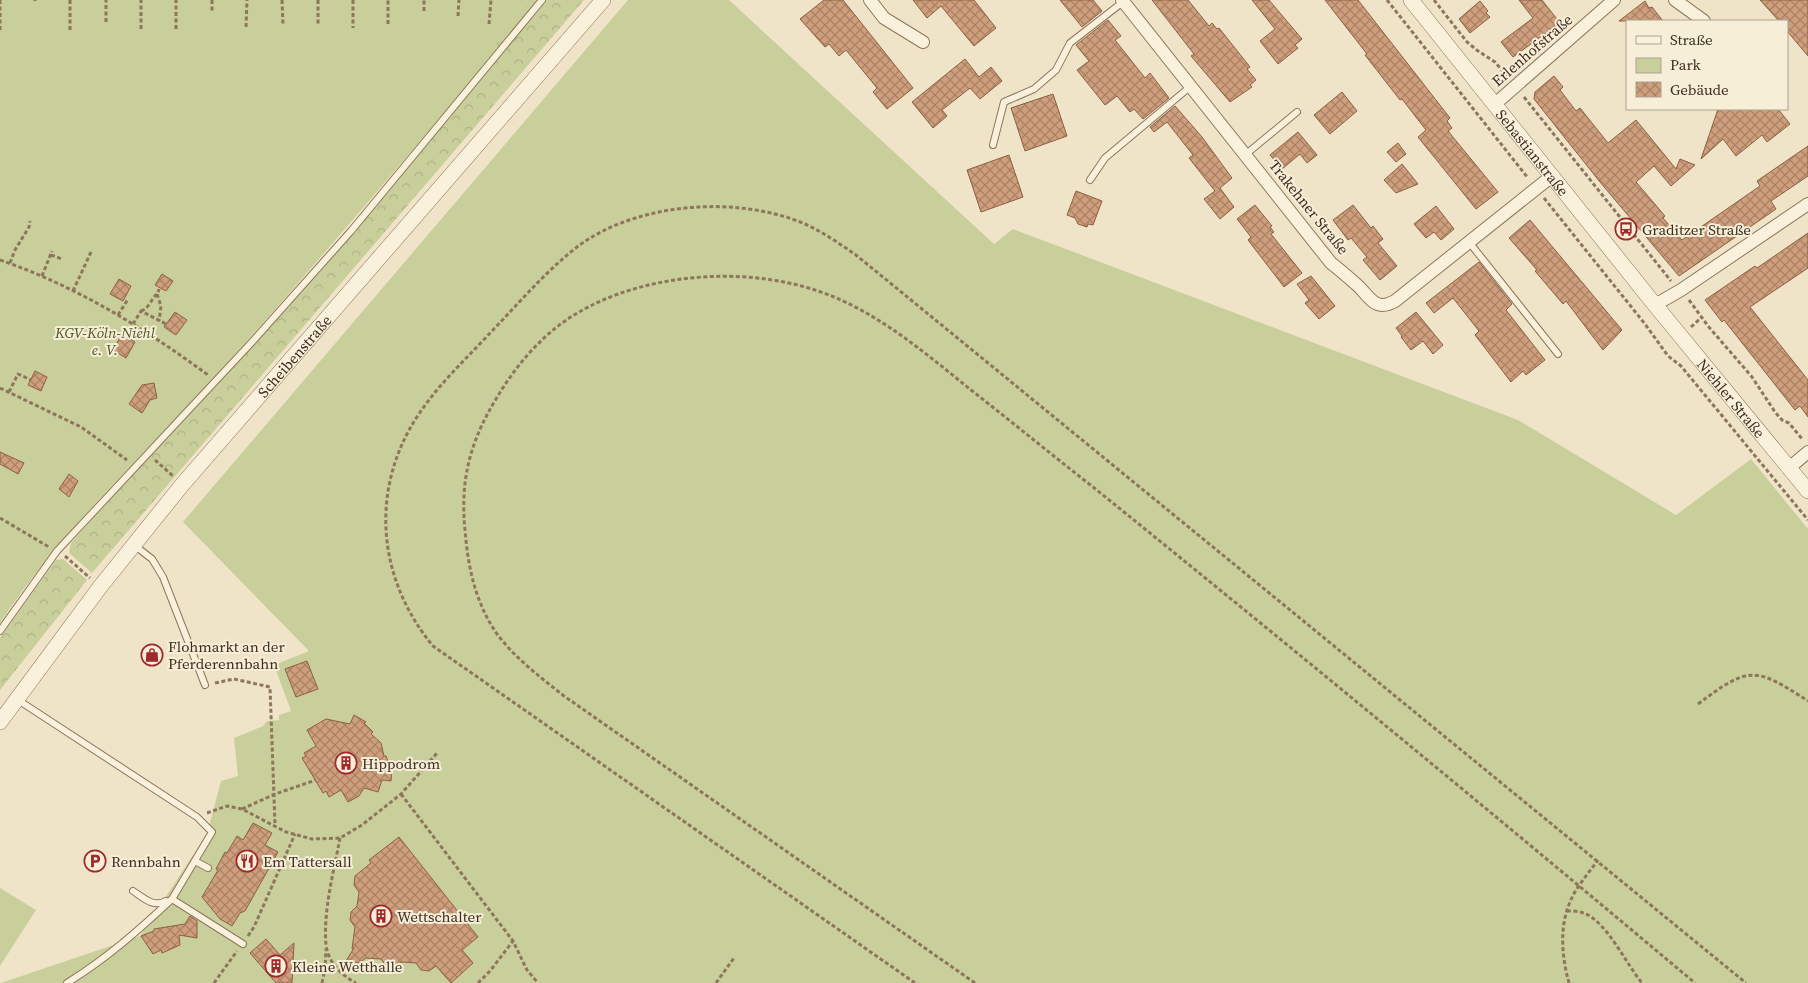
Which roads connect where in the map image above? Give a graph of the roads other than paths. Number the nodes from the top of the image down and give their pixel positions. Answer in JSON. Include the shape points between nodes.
{"nodes":[{"id":1,"x":542,"y":0,"type":"edge"},
{"id":2,"x":603,"y":0,"type":"edge"},
{"id":3,"x":870,"y":0,"type":"edge"},
{"id":4,"x":1411,"y":0,"type":"edge"},
{"id":5,"x":1675,"y":0,"type":"edge"},
{"id":6,"x":1123,"y":1,"type":"edge"},
{"id":7,"x":1610,"y":1,"type":"edge"},
{"id":8,"x":1703,"y":20,"type":"edge"},
{"id":9,"x":923,"y":42,"type":"dead end"},
{"id":10,"x":1191,"y":86,"type":"junction"},
{"id":11,"x":1495,"y":104,"type":"junction"},
{"id":12,"x":1298,"y":112,"type":"dead end"},
{"id":13,"x":993,"y":145,"type":"dead end"},
{"id":14,"x":1245,"y":155,"type":"junction"},
{"id":15,"x":1552,"y":176,"type":"junction"},
{"id":16,"x":1090,"y":180,"type":"dead end"},
{"id":17,"x":1808,"y":204,"type":"edge"},
{"id":18,"x":1469,"y":242,"type":"junction"},
{"id":19,"x":1655,"y":305,"type":"junction"},
{"id":20,"x":1558,"y":354,"type":"dead end"},
{"id":21,"x":1808,"y":452,"type":"edge"},
{"id":22,"x":1790,"y":468,"type":"junction"},
{"id":23,"x":1808,"y":491,"type":"edge"},
{"id":24,"x":133,"y":545,"type":"junction"},
{"id":25,"x":0,"y":631,"type":"edge"},
{"id":26,"x":205,"y":685,"type":"road end"},
{"id":27,"x":16,"y":700,"type":"junction"},
{"id":28,"x":0,"y":722,"type":"edge"},
{"id":29,"x":195,"y":861,"type":"junction"},
{"id":30,"x":208,"y":868,"type":"dead end"},
{"id":31,"x":133,"y":891,"type":"dead end"},
{"id":32,"x":172,"y":899,"type":"junction"},
{"id":33,"x":242,"y":944,"type":"road end"},
{"id":34,"x":67,"y":983,"type":"edge"}],
"edges":[{"from":1,"to":25,"type":"lane","via":[[351,231],[57,551]]},
{"from":2,"to":24,"type":"street","name":"Scheibenstraße"},
{"from":3,"to":9,"type":"street","via":[[884,18]]},
{"from":4,"to":11,"type":"street","name":"Sebastianstraße"},
{"from":5,"to":8,"type":"street"},
{"from":6,"to":10,"type":"street","name":"Trakehner Straße"},
{"from":6,"to":13,"type":"lane","via":[[1070,43],[1056,70],[1034,89],[1004,102]]},
{"from":7,"to":11,"type":"street","name":"Erlenhofstraße"},
{"from":10,"to":14,"type":"street","name":"Trakehner Straße"},
{"from":10,"to":16,"type":"lane","via":[[1105,158]]},
{"from":11,"to":15,"type":"street","name":"Sebastianstraße"},
{"from":12,"to":14,"type":"lane"},
{"from":14,"to":18,"type":"street","name":"Trakehner Straße","via":[[1331,263],[1378,305],[1395,301]]},
{"from":15,"to":18,"type":"street","name":"Trakehner Straße"},
{"from":15,"to":19,"type":"street","name":"Sebastianstraße"},
{"from":17,"to":19,"type":"street"},
{"from":18,"to":20,"type":"lane"},
{"from":19,"to":22,"type":"street","name":"Niehler Straße"},
{"from":21,"to":22,"type":"street"},
{"from":22,"to":23,"type":"street","name":"Niehler Straße"},
{"from":24,"to":26,"type":"lane","via":[[152,559],[163,577]]},
{"from":24,"to":27,"type":"street","name":"Scheibenstraße"},
{"from":27,"to":28,"type":"street","name":"Scheibenstraße"},
{"from":27,"to":29,"type":"lane","via":[[198,816],[212,832]]},
{"from":29,"to":30,"type":"lane"},
{"from":29,"to":32,"type":"lane"},
{"from":31,"to":32,"type":"lane","via":[[154,904]]},
{"from":32,"to":33,"type":"lane"},
{"from":32,"to":34,"type":"lane","via":[[92,968]]}]}
